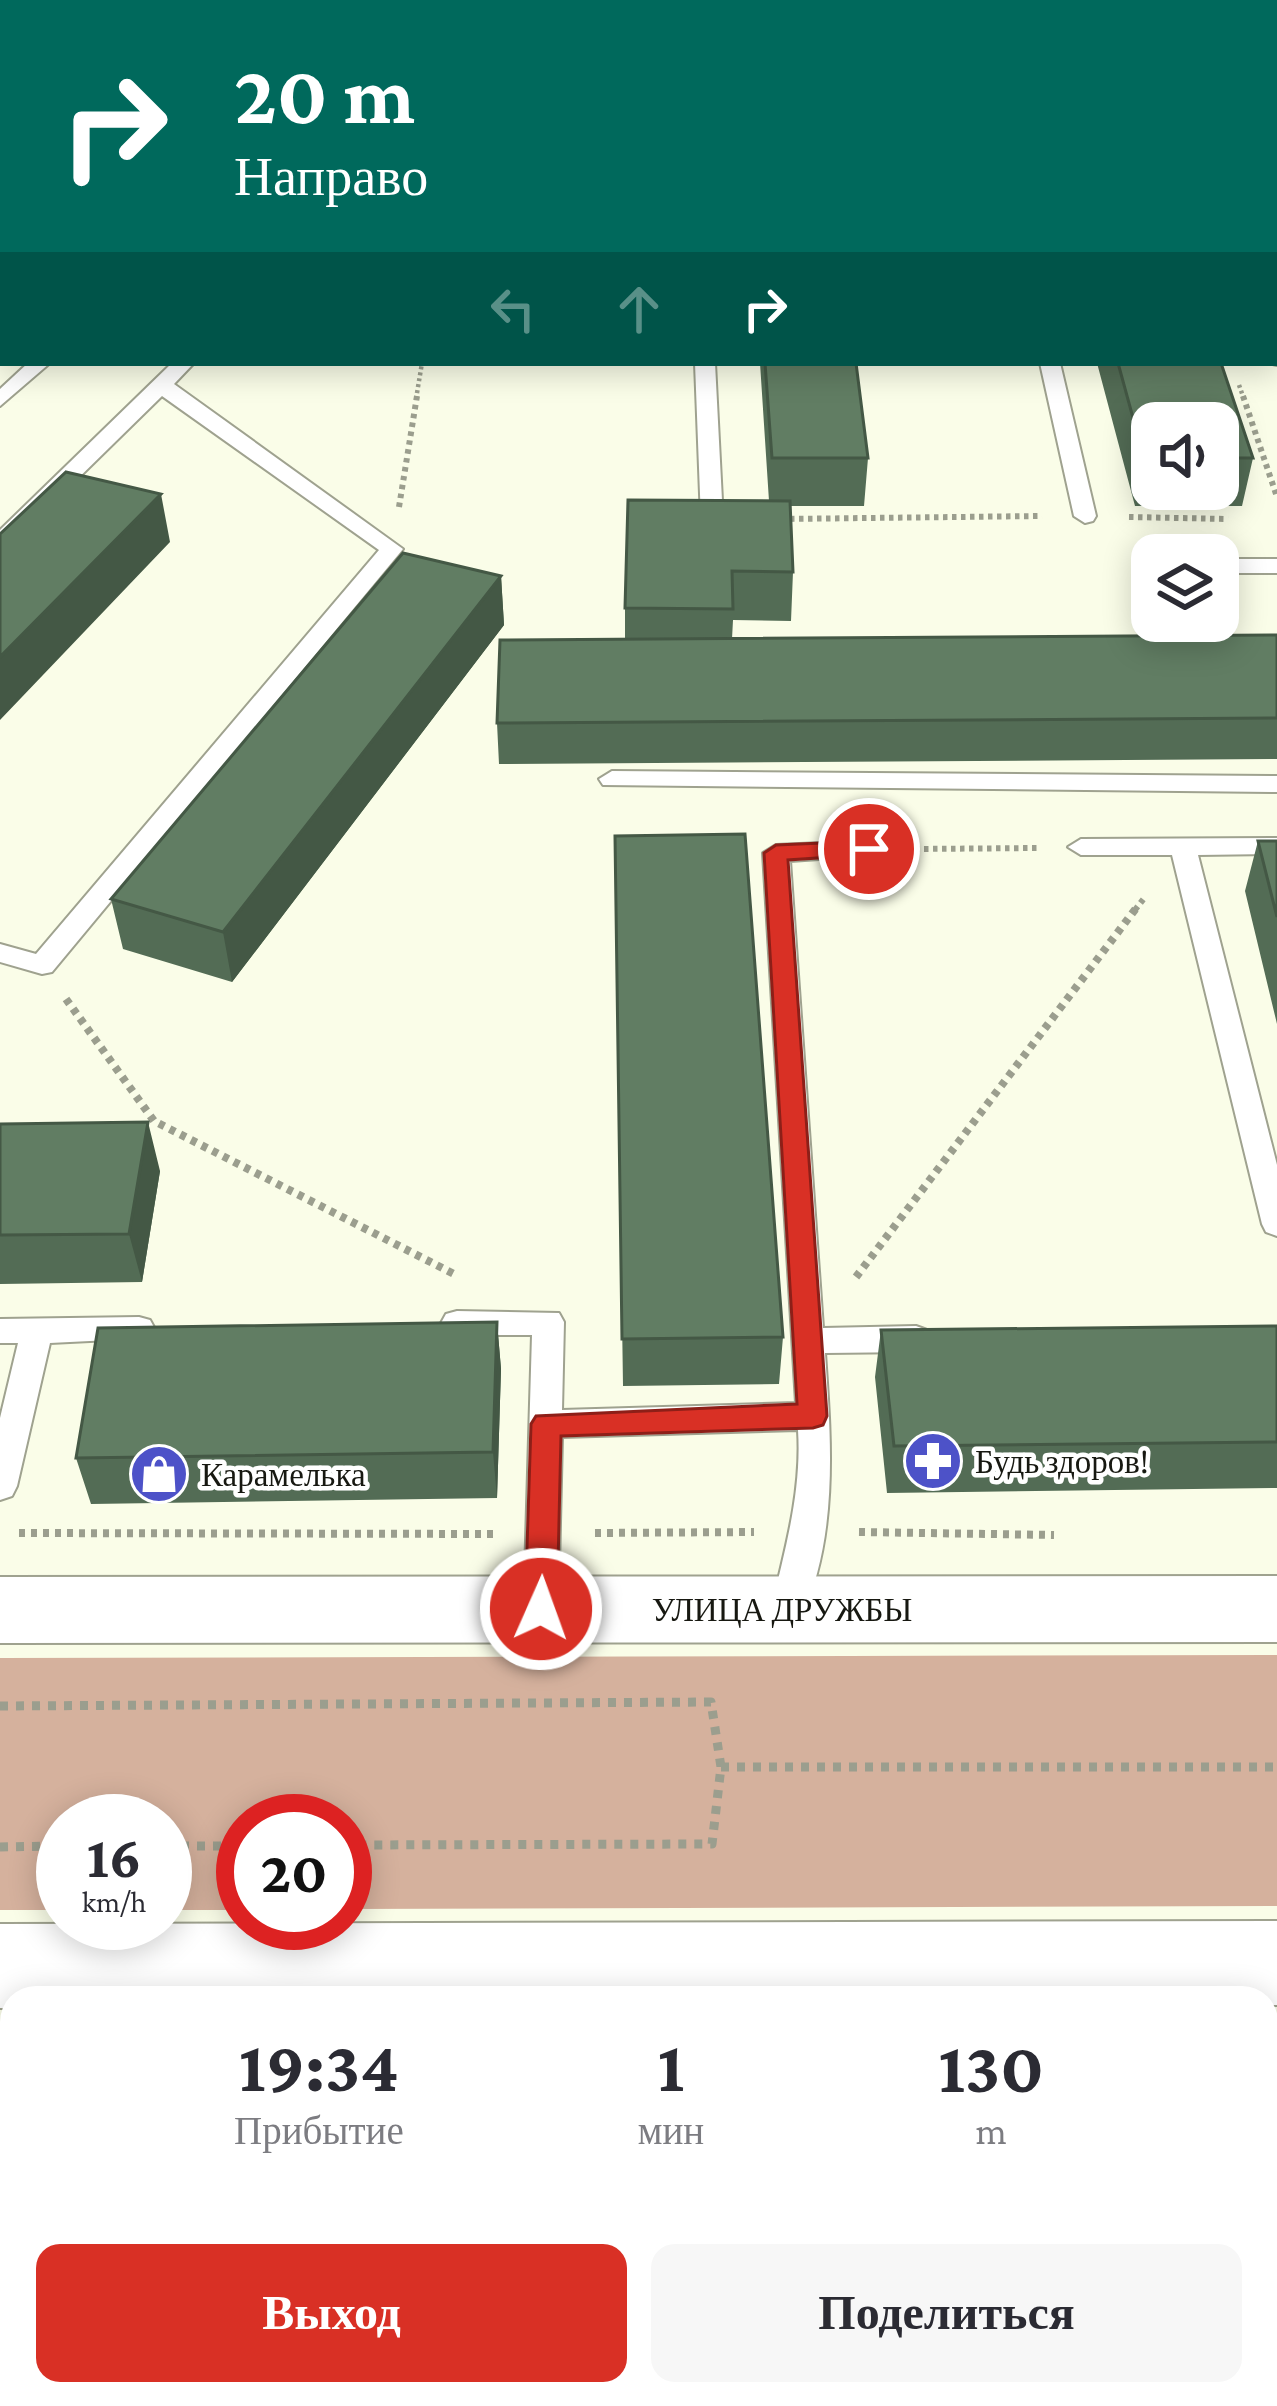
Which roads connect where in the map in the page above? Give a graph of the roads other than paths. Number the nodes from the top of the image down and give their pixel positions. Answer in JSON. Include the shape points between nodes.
{"nodes":[{"id":1,"x":37,"y":366,"type":"edge"},
{"id":2,"x":181,"y":366,"type":"edge"},
{"id":3,"x":705,"y":366,"type":"edge"},
{"id":4,"x":1051,"y":366,"type":"edge"},
{"id":5,"x":161,"y":385,"type":"junction"},
{"id":6,"x":0,"y":400,"type":"edge"},
{"id":7,"x":1085,"y":516,"type":"road end"},
{"id":8,"x":712,"y":520,"type":"edge"},
{"id":9,"x":0,"y":542,"type":"edge"},
{"id":10,"x":1239,"y":566,"type":"edge"},
{"id":11,"x":1277,"y":566,"type":"edge"},
{"id":12,"x":612,"y":779,"type":"dead end"},
{"id":13,"x":1277,"y":784,"type":"edge"},
{"id":14,"x":1184,"y":846,"type":"junction"},
{"id":15,"x":1277,"y":846,"type":"edge"},
{"id":16,"x":1081,"y":847,"type":"road end"},
{"id":17,"x":869,"y":849,"type":"road end"},
{"id":18,"x":0,"y":953,"type":"edge"},
{"id":19,"x":1277,"y":1224,"type":"edge"},
{"id":20,"x":432,"y":1324,"type":"edge"},
{"id":21,"x":176,"y":1328,"type":"edge"},
{"id":22,"x":37,"y":1330,"type":"junction"},
{"id":23,"x":0,"y":1331,"type":"edge"},
{"id":24,"x":949,"y":1339,"type":"edge"},
{"id":25,"x":808,"y":1340,"type":"junction"},
{"id":26,"x":813,"y":1416,"type":"junction"},
{"id":27,"x":546,"y":1424,"type":"junction"},
{"id":28,"x":0,"y":1486,"type":"edge"},
{"id":29,"x":541,"y":1609,"type":"junction"},
{"id":30,"x":788,"y":1609,"type":"junction"},
{"id":31,"x":1277,"y":1609,"type":"edge"},
{"id":32,"x":0,"y":1610,"type":"edge"},
{"id":33,"x":1277,"y":1963,"type":"edge"},
{"id":34,"x":0,"y":1966,"type":"edge"},
{"id":35,"x":811,"y":1981,"type":"edge"},
{"id":36,"x":466,"y":1982,"type":"edge"}],
"edges":[{"from":1,"to":6,"type":"lane"},
{"from":2,"to":5,"type":"lane"},
{"from":3,"to":8,"type":"lane"},
{"from":4,"to":7,"type":"lane"},
{"from":5,"to":9,"type":"lane"},
{"from":5,"to":18,"type":"lane","via":[[392,550],[42,965]]},
{"from":10,"to":11,"type":"lane"},
{"from":12,"to":13,"type":"lane"},
{"from":14,"to":15,"type":"lane"},
{"from":14,"to":16,"type":"lane"},
{"from":14,"to":19,"type":"lane"},
{"from":17,"to":25,"type":"lane","via":[[776,853]]},
{"from":20,"to":27,"type":"lane","via":[[548,1322]]},
{"from":21,"to":22,"type":"lane"},
{"from":22,"to":23,"type":"lane"},
{"from":22,"to":28,"type":"lane"},
{"from":24,"to":25,"type":"lane"},
{"from":25,"to":26,"type":"lane"},
{"from":26,"to":27,"type":"lane"},
{"from":26,"to":30,"type":"lane","via":[[807,1531]]},
{"from":27,"to":29,"type":"lane"},
{"from":29,"to":30,"type":"main road","name":"УЛИЦА ДРУЖБЫ"},
{"from":29,"to":32,"type":"main road","name":"УЛИЦА ДРУЖБЫ"},
{"from":30,"to":31,"type":"main road","name":"УЛИЦА ДРУЖБЫ"},
{"from":33,"to":35,"type":"main road"},
{"from":34,"to":36,"type":"main road"},
{"from":35,"to":36,"type":"main road"}]}
